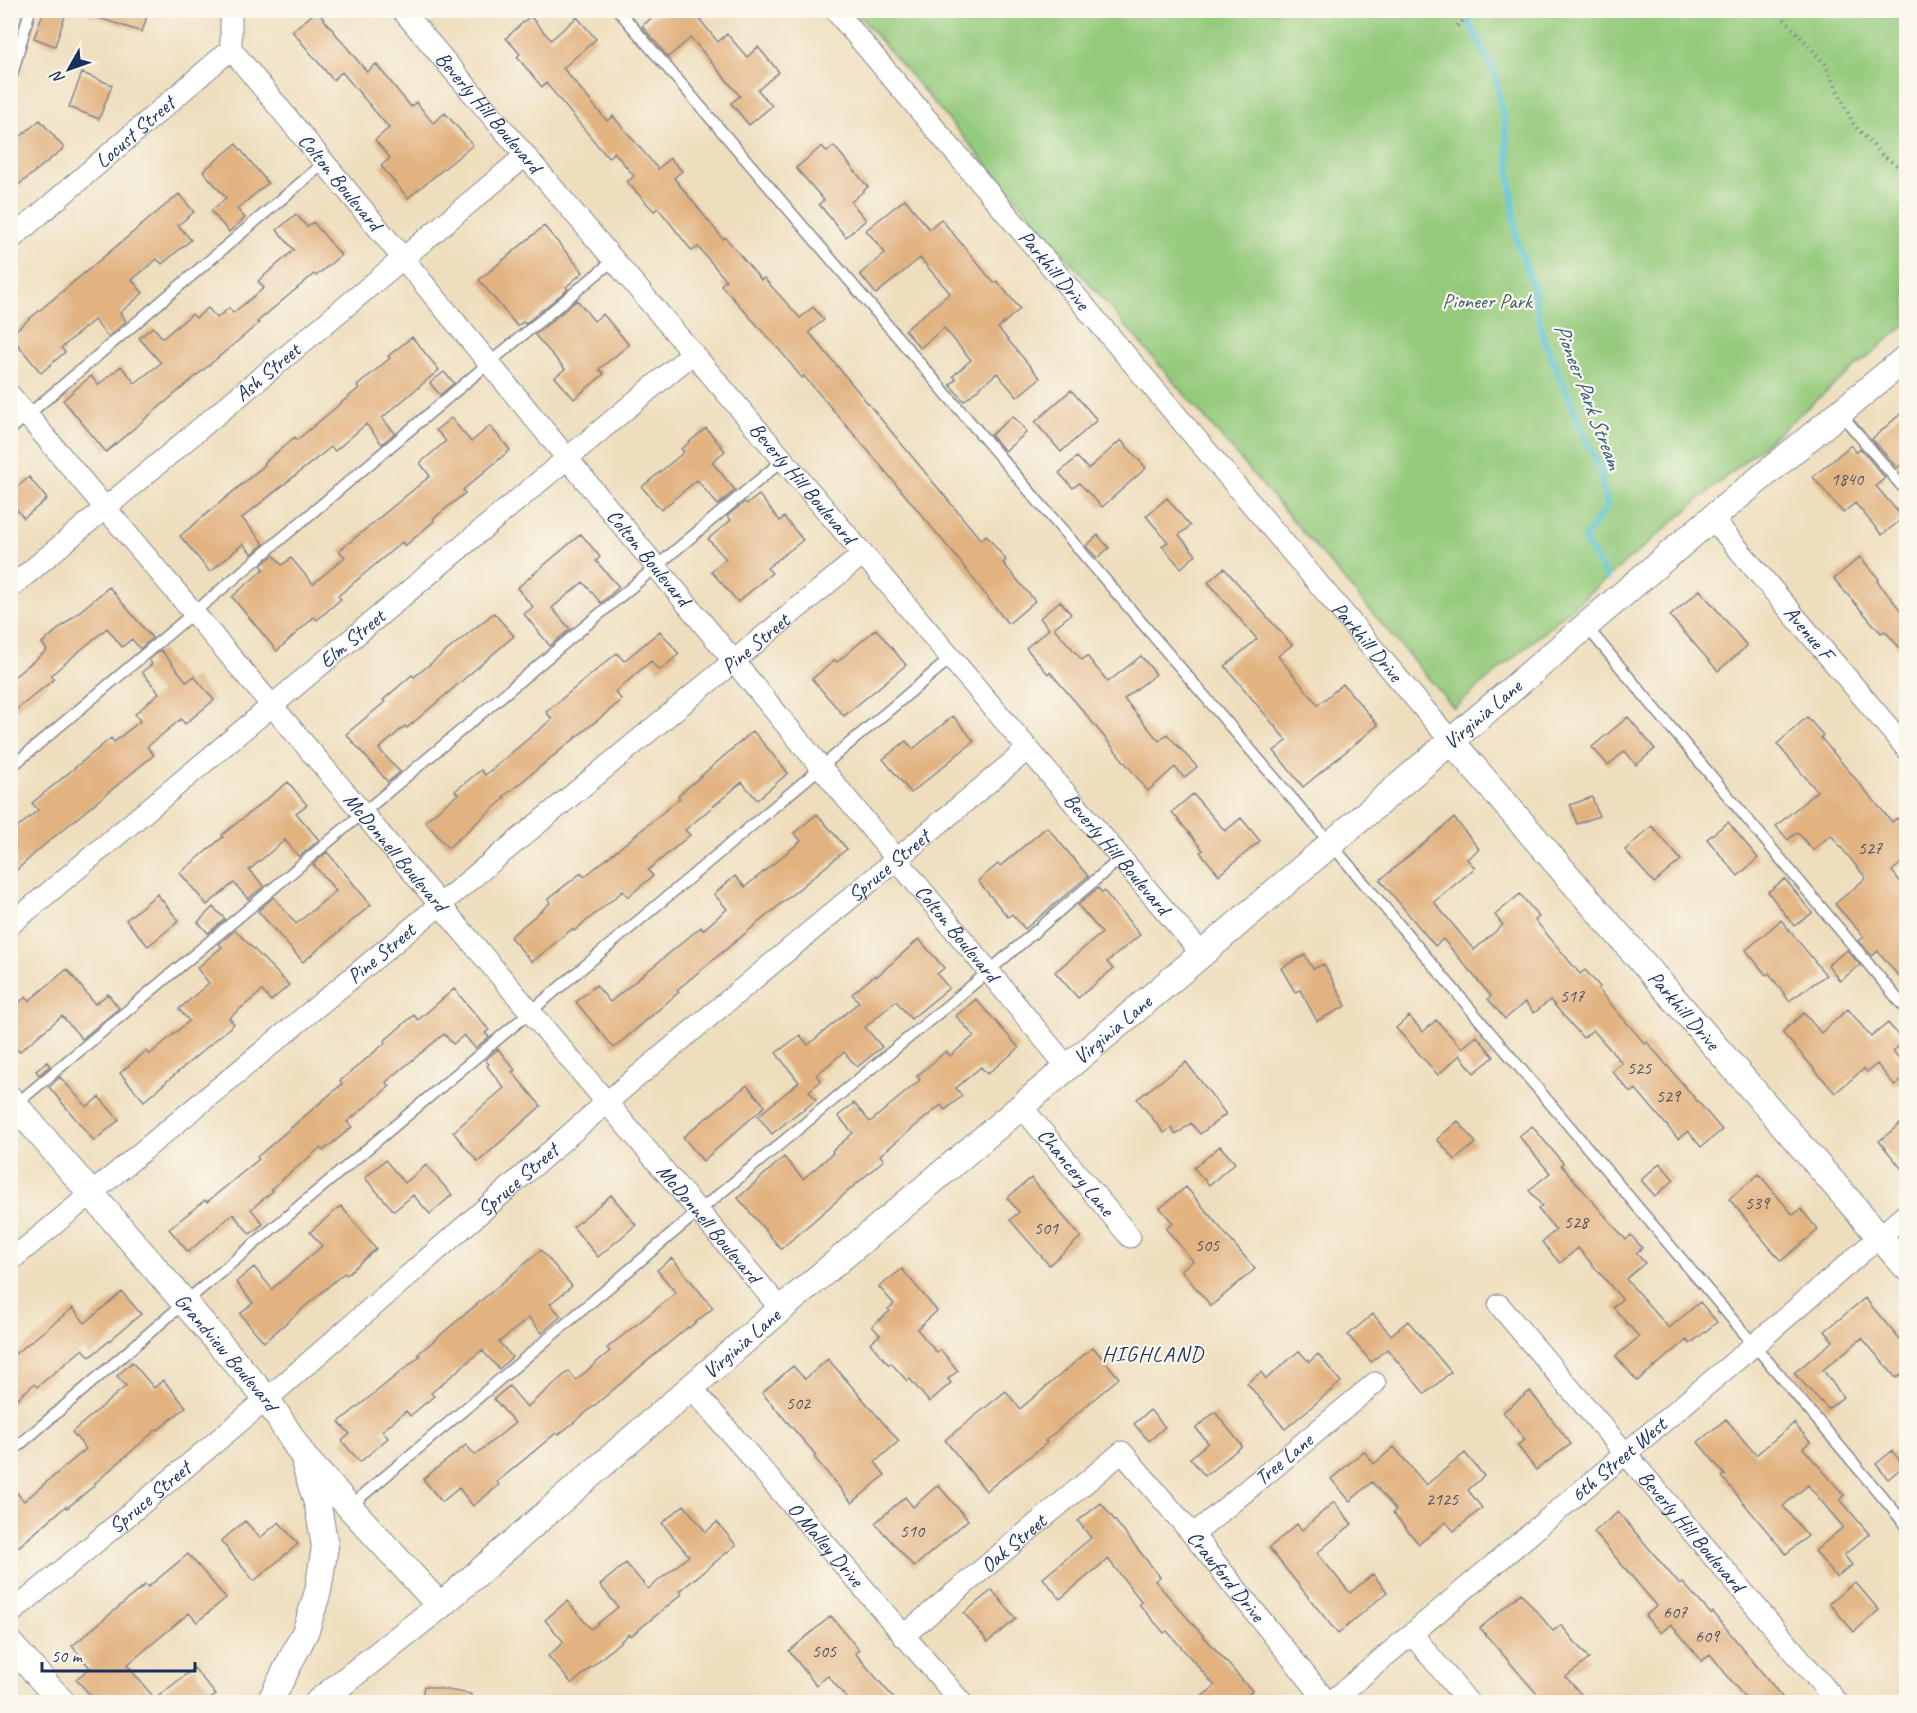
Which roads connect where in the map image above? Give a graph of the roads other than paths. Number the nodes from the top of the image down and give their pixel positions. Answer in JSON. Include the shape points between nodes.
{"nodes":[{"id":1,"x":30,"y":10,"type":"edge"},
{"id":2,"x":231,"y":10,"type":"edge"},
{"id":3,"x":402,"y":10,"type":"edge"},
{"id":4,"x":618,"y":10,"type":"edge"},
{"id":5,"x":835,"y":10,"type":"edge"},
{"id":6,"x":231,"y":49,"type":"junction"},
{"id":7,"x":10,"y":82,"type":"edge"},
{"id":8,"x":525,"y":156,"type":"junction"},
{"id":9,"x":324,"y":163,"type":"junction"},
{"id":10,"x":10,"y":240,"type":"edge"},
{"id":11,"x":403,"y":258,"type":"junction"},
{"id":12,"x":614,"y":260,"type":"junction"},
{"id":13,"x":693,"y":353,"type":"junction"},
{"id":14,"x":1906,"y":358,"type":"edge"},
{"id":15,"x":489,"y":363,"type":"junction"},
{"id":16,"x":10,"y":395,"type":"edge"},
{"id":17,"x":1840,"y":413,"type":"junction"},
{"id":18,"x":27,"y":415,"type":"junction"},
{"id":19,"x":10,"y":430,"type":"edge"},
{"id":20,"x":568,"y":460,"type":"junction"},
{"id":21,"x":783,"y":460,"type":"junction"},
{"id":22,"x":1906,"y":491,"type":"edge"},
{"id":23,"x":106,"y":508,"type":"junction"},
{"id":24,"x":1712,"y":518,"type":"junction"},
{"id":25,"x":863,"y":554,"type":"junction"},
{"id":26,"x":656,"y":566,"type":"junction"},
{"id":27,"x":10,"y":588,"type":"edge"},
{"id":28,"x":195,"y":613,"type":"junction"},
{"id":29,"x":1586,"y":625,"type":"junction"},
{"id":30,"x":951,"y":658,"type":"junction"},
{"id":31,"x":734,"y":661,"type":"junction"},
{"id":32,"x":273,"y":706,"type":"junction"},
{"id":33,"x":1451,"y":741,"type":"junction"},
{"id":34,"x":1906,"y":748,"type":"edge"},
{"id":35,"x":1028,"y":749,"type":"junction"},
{"id":36,"x":821,"y":767,"type":"junction"},
{"id":37,"x":10,"y":768,"type":"edge"},
{"id":38,"x":362,"y":812,"type":"junction"},
{"id":39,"x":1331,"y":844,"type":"junction"},
{"id":40,"x":1120,"y":858,"type":"junction"},
{"id":41,"x":897,"y":860,"type":"junction"},
{"id":42,"x":440,"y":905,"type":"junction"},
{"id":43,"x":10,"y":925,"type":"edge"},
{"id":44,"x":1202,"y":954,"type":"junction"},
{"id":45,"x":988,"y":972,"type":"junction"},
{"id":46,"x":1906,"y":1009,"type":"edge"},
{"id":47,"x":530,"y":1011,"type":"junction"},
{"id":48,"x":1068,"y":1068,"type":"junction"},
{"id":49,"x":607,"y":1102,"type":"junction"},
{"id":50,"x":12,"y":1105,"type":"edge"},
{"id":51,"x":1021,"y":1106,"type":"junction"},
{"id":52,"x":91,"y":1195,"type":"junction"},
{"id":53,"x":699,"y":1211,"type":"junction"},
{"id":54,"x":1906,"y":1214,"type":"edge"},
{"id":55,"x":1880,"y":1236,"type":"junction"},
{"id":56,"x":1130,"y":1237,"type":"dead end"},
{"id":57,"x":10,"y":1262,"type":"edge"},
{"id":58,"x":1906,"y":1267,"type":"edge"},
{"id":59,"x":184,"y":1303,"type":"junction"},
{"id":60,"x":1499,"y":1305,"type":"dead end"},
{"id":61,"x":781,"y":1309,"type":"junction"},
{"id":62,"x":1753,"y":1346,"type":"junction"},
{"id":63,"x":1374,"y":1383,"type":"dead end"},
{"id":64,"x":691,"y":1388,"type":"junction"},
{"id":65,"x":267,"y":1399,"type":"junction"},
{"id":66,"x":1122,"y":1452,"type":"joint"},
{"id":67,"x":10,"y":1453,"type":"edge"},
{"id":68,"x":1624,"y":1454,"type":"junction"},
{"id":69,"x":303,"y":1456,"type":"junction"},
{"id":70,"x":349,"y":1507,"type":"junction"},
{"id":71,"x":1906,"y":1525,"type":"edge"},
{"id":72,"x":1193,"y":1535,"type":"junction"},
{"id":73,"x":440,"y":1605,"type":"junction"},
{"id":74,"x":10,"y":1614,"type":"edge"},
{"id":75,"x":1412,"y":1634,"type":"junction"},
{"id":76,"x":903,"y":1636,"type":"junction"},
{"id":77,"x":10,"y":1644,"type":"edge"},
{"id":78,"x":62,"y":1702,"type":"edge"},
{"id":79,"x":270,"y":1702,"type":"edge"},
{"id":80,"x":318,"y":1702,"type":"edge"},
{"id":81,"x":961,"y":1702,"type":"edge"},
{"id":82,"x":1329,"y":1702,"type":"edge"},
{"id":83,"x":1468,"y":1702,"type":"edge"},
{"id":84,"x":1837,"y":1702,"type":"edge"}],
"edges":[{"from":1,"to":7,"type":"lane"},
{"from":2,"to":6,"type":"street"},
{"from":3,"to":8,"type":"street","name":"Beverly Hill Boulevard"},
{"from":4,"to":39,"type":"lane"},
{"from":5,"to":33,"type":"street","name":"Parkhill Drive"},
{"from":6,"to":9,"type":"street","name":"Colton Boulevard"},
{"from":6,"to":10,"type":"street","name":"Locust Street"},
{"from":8,"to":11,"type":"street","name":"Ash Street"},
{"from":8,"to":12,"type":"street","name":"Beverly Hill Boulevard"},
{"from":9,"to":11,"type":"street","name":"Colton Boulevard"},
{"from":9,"to":18,"type":"lane"},
{"from":11,"to":15,"type":"street","name":"Colton Boulevard"},
{"from":11,"to":23,"type":"street","name":"Ash Street"},
{"from":12,"to":13,"type":"street","name":"Beverly Hill Boulevard"},
{"from":12,"to":15,"type":"lane"},
{"from":13,"to":20,"type":"street","name":"Elm Street"},
{"from":13,"to":21,"type":"street","name":"Beverly Hill Boulevard"},
{"from":14,"to":17,"type":"street","name":"Virginia Lane"},
{"from":15,"to":20,"type":"street","name":"Colton Boulevard"},
{"from":15,"to":28,"type":"lane"},
{"from":16,"to":18,"type":"street","name":"McDonnell Boulevard"},
{"from":17,"to":22,"type":"lane"},
{"from":17,"to":24,"type":"street","name":"Virginia Lane"},
{"from":18,"to":19,"type":"lane"},
{"from":18,"to":23,"type":"street","name":"McDonnell Boulevard"},
{"from":20,"to":26,"type":"street","name":"Colton Boulevard"},
{"from":20,"to":32,"type":"street","name":"Elm Street"},
{"from":21,"to":25,"type":"street","name":"Beverly Hill Boulevard"},
{"from":21,"to":26,"type":"lane"},
{"from":23,"to":27,"type":"street","name":"Ash Street"},
{"from":23,"to":28,"type":"street","name":"McDonnell Boulevard"},
{"from":24,"to":29,"type":"street","name":"Virginia Lane"},
{"from":24,"to":34,"type":"street","name":"Avenue F"},
{"from":25,"to":30,"type":"street","name":"Beverly Hill Boulevard"},
{"from":25,"to":31,"type":"street","name":"Pine Street"},
{"from":26,"to":31,"type":"street","name":"Colton Boulevard"},
{"from":26,"to":38,"type":"lane"},
{"from":28,"to":32,"type":"street","name":"McDonnell Boulevard"},
{"from":28,"to":37,"type":"lane"},
{"from":29,"to":33,"type":"street","name":"Virginia Lane"},
{"from":29,"to":46,"type":"lane"},
{"from":30,"to":35,"type":"street","name":"Beverly Hill Boulevard"},
{"from":30,"to":36,"type":"lane"},
{"from":31,"to":36,"type":"street","name":"Colton Boulevard"},
{"from":31,"to":42,"type":"street","name":"Pine Street"},
{"from":32,"to":38,"type":"street","name":"McDonnell Boulevard"},
{"from":32,"to":43,"type":"street","name":"Elm Street"},
{"from":33,"to":39,"type":"street","name":"Virginia Lane"},
{"from":33,"to":55,"type":"street","name":"Parkhill Drive"},
{"from":35,"to":40,"type":"street","name":"Beverly Hill Boulevard"},
{"from":35,"to":41,"type":"street","name":"Spruce Street"},
{"from":36,"to":41,"type":"street","name":"Colton Boulevard"},
{"from":36,"to":47,"type":"lane"},
{"from":38,"to":42,"type":"street","name":"McDonnell Boulevard"},
{"from":38,"to":50,"type":"lane"},
{"from":39,"to":44,"type":"street","name":"Virginia Lane"},
{"from":39,"to":62,"type":"lane"},
{"from":40,"to":44,"type":"street","name":"Beverly Hill Boulevard"},
{"from":40,"to":45,"type":"lane"},
{"from":41,"to":45,"type":"street","name":"Colton Boulevard"},
{"from":41,"to":49,"type":"street","name":"Spruce Street"},
{"from":42,"to":47,"type":"street","name":"McDonnell Boulevard"},
{"from":42,"to":52,"type":"street","name":"Pine Street"},
{"from":44,"to":48,"type":"street","name":"Virginia Lane"},
{"from":45,"to":48,"type":"street","name":"Colton Boulevard"},
{"from":45,"to":53,"type":"lane"},
{"from":47,"to":49,"type":"street","name":"McDonnell Boulevard"},
{"from":47,"to":59,"type":"lane"},
{"from":48,"to":51,"type":"street","name":"Virginia Lane"},
{"from":49,"to":53,"type":"street","name":"McDonnell Boulevard"},
{"from":49,"to":65,"type":"street","name":"Spruce Street"},
{"from":50,"to":52,"type":"street","name":"Grandview Boulevard"},
{"from":51,"to":56,"type":"street","name":"Chancery Lane"},
{"from":51,"to":61,"type":"street","name":"Virginia Lane"},
{"from":52,"to":57,"type":"street","name":"Pine Street"},
{"from":52,"to":59,"type":"street","name":"Grandview Boulevard"},
{"from":53,"to":61,"type":"street","name":"McDonnell Boulevard"},
{"from":53,"to":70,"type":"lane"},
{"from":54,"to":55,"type":"street","name":"6th Street West"},
{"from":55,"to":58,"type":"street","name":"Parkhill Drive"},
{"from":55,"to":62,"type":"street","name":"6th Street West"},
{"from":59,"to":65,"type":"street","name":"Grandview Boulevard"},
{"from":59,"to":67,"type":"lane"},
{"from":60,"to":68,"type":"street","name":"Beverly Hill Boulevard"},
{"from":61,"to":64,"type":"street","name":"Virginia Lane"},
{"from":62,"to":68,"type":"street","name":"6th Street West"},
{"from":62,"to":71,"type":"lane"},
{"from":63,"to":72,"type":"street","name":"Tree Lane"},
{"from":64,"to":73,"type":"street","name":"Virginia Lane"},
{"from":64,"to":76,"type":"street","name":"O Malley Drive"},
{"from":65,"to":69,"type":"street","name":"Grandview Boulevard"},
{"from":65,"to":74,"type":"street","name":"Spruce Street"},
{"from":66,"to":72,"type":"street","name":"Crawford Drive"},
{"from":66,"to":76,"type":"street","name":"Oak Street"},
{"from":68,"to":75,"type":"street","name":"6th Street West"},
{"from":68,"to":84,"type":"street","name":"Beverly Hill Boulevard"},
{"from":69,"to":70,"type":"street","name":"Grandview Boulevard"},
{"from":69,"to":79,"type":"street","via":[[325,1546],[318,1591],[306,1630]]},
{"from":70,"to":73,"type":"street","name":"Grandview Boulevard"},
{"from":72,"to":82,"type":"street","name":"Crawford Drive"},
{"from":73,"to":80,"type":"street","name":"Virginia Lane"},
{"from":75,"to":82,"type":"street","name":"6th Street West"},
{"from":75,"to":83,"type":"street"},
{"from":76,"to":81,"type":"street","name":"O Malley Drive"},
{"from":77,"to":78,"type":"street"}]}
